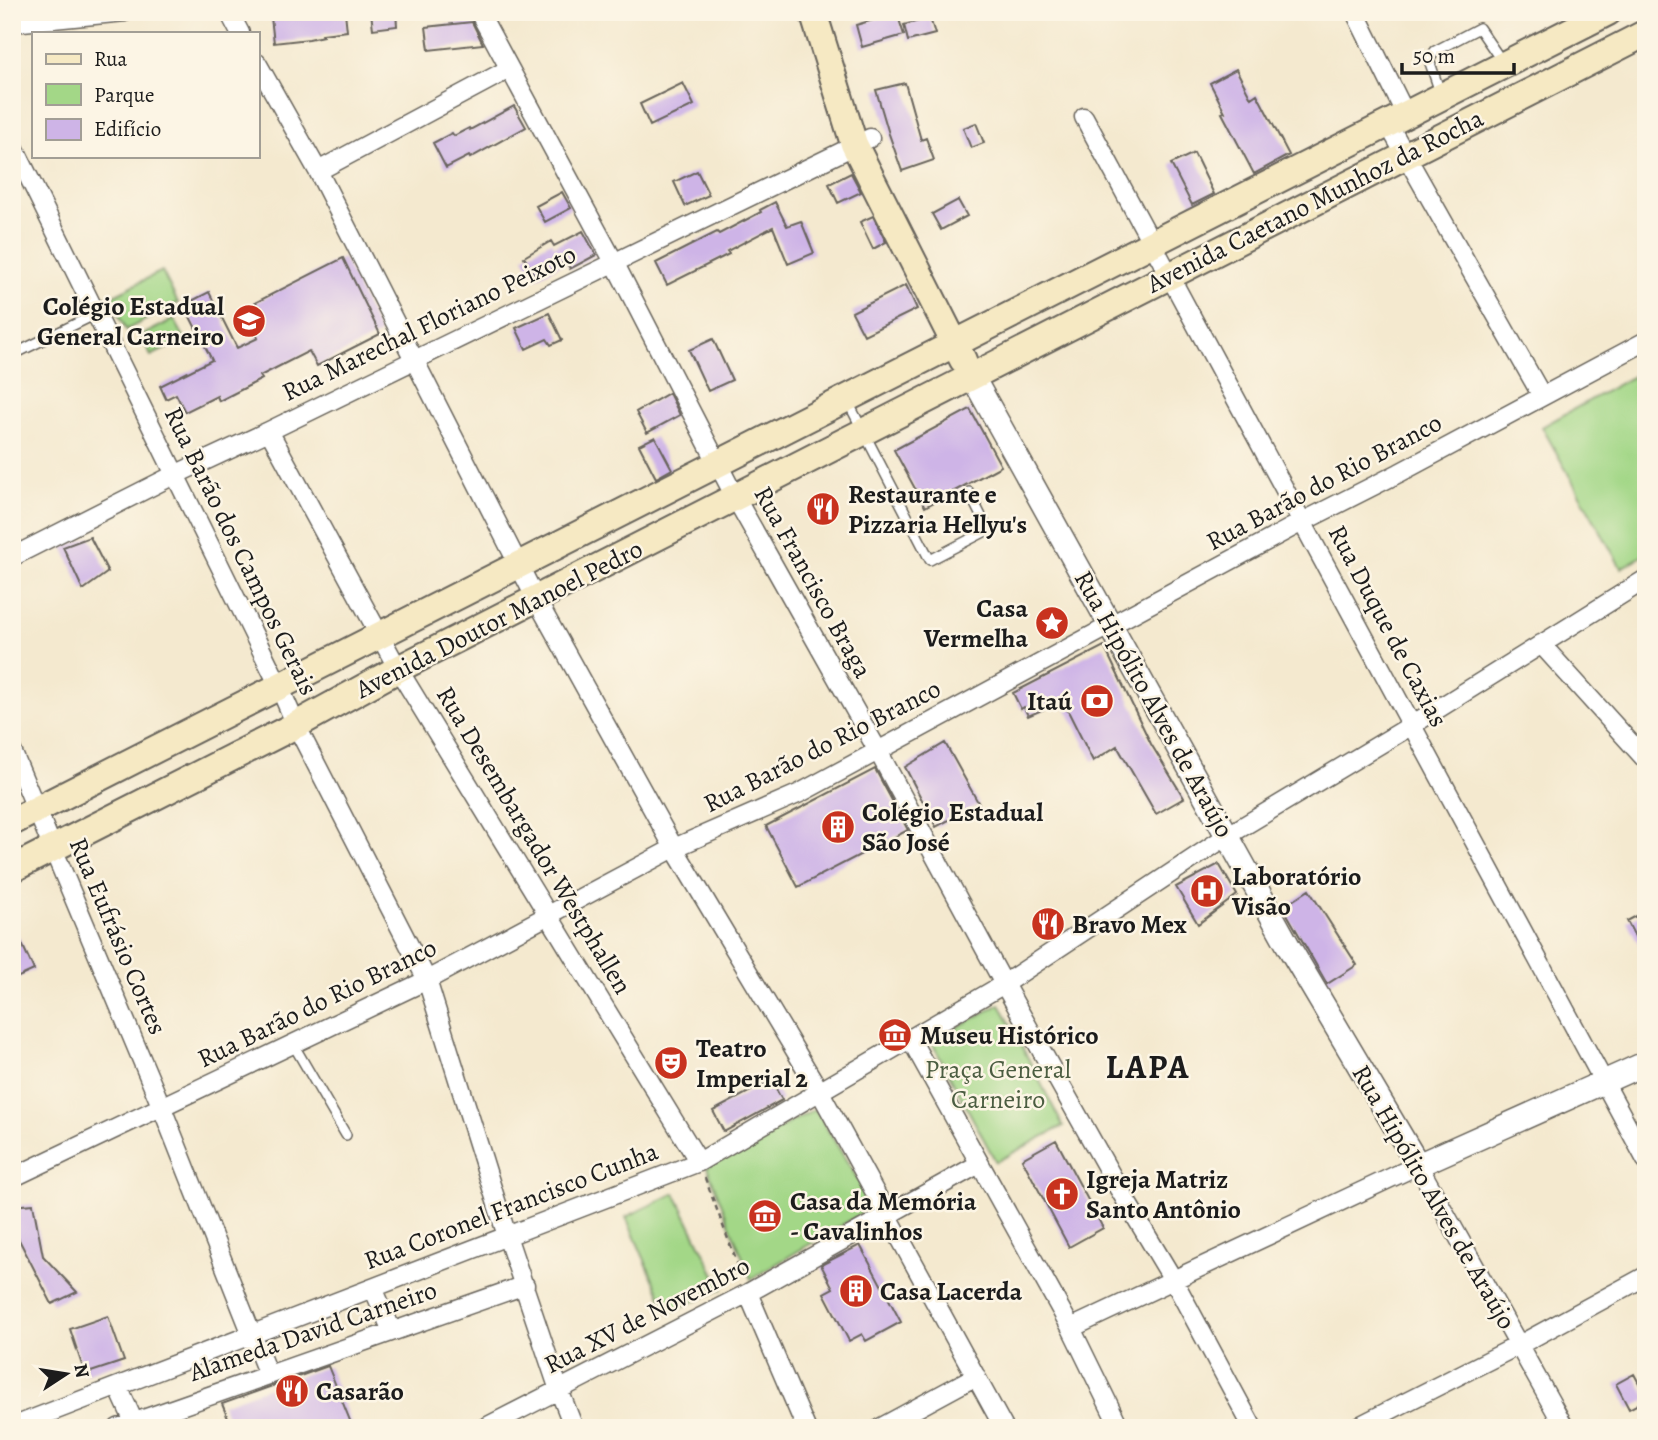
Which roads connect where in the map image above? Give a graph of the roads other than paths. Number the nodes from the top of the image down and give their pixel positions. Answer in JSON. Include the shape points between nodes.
{"nodes":[{"id":1,"x":125,"y":12,"type":"edge"},
{"id":2,"x":229,"y":12,"type":"edge"},
{"id":3,"x":479,"y":12,"type":"edge"},
{"id":4,"x":813,"y":12,"type":"edge"},
{"id":5,"x":831,"y":12,"type":"edge"},
{"id":6,"x":1355,"y":12,"type":"edge"},
{"id":7,"x":1608,"y":12,"type":"edge"},
{"id":8,"x":47,"y":16,"type":"edge"},
{"id":9,"x":12,"y":23,"type":"edge"},
{"id":10,"x":239,"y":32,"type":"edge"},
{"id":11,"x":1646,"y":33,"type":"edge"},
{"id":12,"x":1504,"y":65,"type":"junction"},
{"id":13,"x":259,"y":67,"type":"edge"},
{"id":14,"x":509,"y":69,"type":"junction"},
{"id":15,"x":1441,"y":97,"type":"junction"},
{"id":16,"x":1084,"y":117,"type":"dead end"},
{"id":17,"x":1397,"y":119,"type":"junction"},
{"id":18,"x":862,"y":141,"type":"junction"},
{"id":19,"x":12,"y":143,"type":"edge"},
{"id":20,"x":1405,"y":155,"type":"junction"},
{"id":21,"x":318,"y":171,"type":"junction"},
{"id":22,"x":1152,"y":243,"type":"junction"},
{"id":23,"x":614,"y":262,"type":"junction"},
{"id":24,"x":1170,"y":275,"type":"junction"},
{"id":25,"x":96,"y":314,"type":"junction"},
{"id":26,"x":961,"y":340,"type":"junction"},
{"id":27,"x":1646,"y":341,"type":"edge"},
{"id":28,"x":12,"y":355,"type":"edge"},
{"id":29,"x":415,"y":360,"type":"junction"},
{"id":30,"x":978,"y":373,"type":"junction"},
{"id":31,"x":1542,"y":396,"type":"junction"},
{"id":32,"x":847,"y":398,"type":"junction"},
{"id":33,"x":269,"y":431,"type":"junction"},
{"id":34,"x":864,"y":431,"type":"junction"},
{"id":35,"x":718,"y":464,"type":"junction"},
{"id":36,"x":175,"y":474,"type":"junction"},
{"id":37,"x":969,"y":492,"type":"dead end"},
{"id":38,"x":735,"y":497,"type":"junction"},
{"id":39,"x":1302,"y":522,"type":"junction"},
{"id":40,"x":12,"y":557,"type":"edge"},
{"id":41,"x":519,"y":564,"type":"junction"},
{"id":42,"x":1646,"y":579,"type":"edge"},
{"id":43,"x":536,"y":598,"type":"junction"},
{"id":44,"x":1110,"y":625,"type":"junction"},
{"id":45,"x":379,"y":635,"type":"junction"},
{"id":46,"x":1541,"y":644,"type":"junction"},
{"id":47,"x":398,"y":669,"type":"junction"},
{"id":48,"x":279,"y":686,"type":"junction"},
{"id":49,"x":296,"y":725,"type":"junction"},
{"id":50,"x":1412,"y":725,"type":"junction"},
{"id":51,"x":12,"y":751,"type":"edge"},
{"id":52,"x":878,"y":751,"type":"junction"},
{"id":53,"x":1646,"y":760,"type":"edge"},
{"id":54,"x":36,"y":810,"type":"junction"},
{"id":55,"x":12,"y":822,"type":"edge"},
{"id":56,"x":1227,"y":836,"type":"junction"},
{"id":57,"x":52,"y":848,"type":"junction"},
{"id":58,"x":674,"y":848,"type":"junction"},
{"id":59,"x":12,"y":869,"type":"edge"},
{"id":60,"x":550,"y":914,"type":"junction"},
{"id":61,"x":427,"y":980,"type":"junction"},
{"id":62,"x":1004,"y":984,"type":"junction"},
{"id":63,"x":910,"y":1038,"type":"junction"},
{"id":64,"x":293,"y":1044,"type":"junction"},
{"id":65,"x":1646,"y":1063,"type":"edge"},
{"id":66,"x":1604,"y":1083,"type":"junction"},
{"id":67,"x":820,"y":1092,"type":"junction"},
{"id":68,"x":162,"y":1108,"type":"junction"},
{"id":69,"x":346,"y":1136,"type":"dead end"},
{"id":70,"x":1646,"y":1160,"type":"edge"},
{"id":71,"x":699,"y":1162,"type":"junction"},
{"id":72,"x":979,"y":1164,"type":"junction"},
{"id":73,"x":1418,"y":1165,"type":"junction"},
{"id":74,"x":12,"y":1178,"type":"edge"},
{"id":75,"x":888,"y":1214,"type":"junction"},
{"id":76,"x":508,"y":1236,"type":"junction"},
{"id":77,"x":1646,"y":1276,"type":"edge"},
{"id":78,"x":1174,"y":1281,"type":"junction"},
{"id":79,"x":525,"y":1284,"type":"junction"},
{"id":80,"x":373,"y":1288,"type":"junction"},
{"id":81,"x":748,"y":1293,"type":"junction"},
{"id":82,"x":1071,"y":1328,"type":"junction"},
{"id":83,"x":392,"y":1331,"type":"junction"},
{"id":84,"x":253,"y":1334,"type":"junction"},
{"id":85,"x":1519,"y":1345,"type":"junction"},
{"id":86,"x":268,"y":1375,"type":"junction"},
{"id":87,"x":976,"y":1376,"type":"junction"},
{"id":88,"x":118,"y":1387,"type":"junction"},
{"id":89,"x":559,"y":1390,"type":"junction"},
{"id":90,"x":126,"y":1425,"type":"edge"},
{"id":91,"x":12,"y":1427,"type":"edge"},
{"id":92,"x":484,"y":1428,"type":"edge"},
{"id":93,"x":574,"y":1428,"type":"edge"},
{"id":94,"x":806,"y":1428,"type":"edge"},
{"id":95,"x":880,"y":1428,"type":"edge"},
{"id":96,"x":1004,"y":1428,"type":"edge"},
{"id":97,"x":1120,"y":1428,"type":"edge"},
{"id":98,"x":1253,"y":1428,"type":"edge"},
{"id":99,"x":1354,"y":1428,"type":"edge"},
{"id":100,"x":1565,"y":1428,"type":"edge"}],
"edges":[{"from":1,"to":8,"type":"street"},
{"from":2,"to":10,"type":"street"},
{"from":3,"to":14,"type":"street","name":"Rua Francisco Braga"},
{"from":4,"to":18,"type":"main road"},
{"from":5,"to":18,"type":"main road"},
{"from":6,"to":17,"type":"street"},
{"from":7,"to":12,"type":"main road","name":"Avenida Caetano Munhoz da Rocha"},
{"from":8,"to":9,"type":"street"},
{"from":11,"to":20,"type":"main road","name":"Avenida Caetano Munhoz da Rocha"},
{"from":12,"to":15,"type":"main road","name":"Avenida Caetano Munhoz da Rocha"},
{"from":12,"to":15,"type":"lane","via":[[1479,28],[1435,51],[1429,60]]},
{"from":13,"to":21,"type":"street"},
{"from":14,"to":21,"type":"street"},
{"from":14,"to":23,"type":"street","name":"Rua Francisco Braga"},
{"from":15,"to":17,"type":"main road","name":"Avenida Caetano Munhoz da Rocha"},
{"from":16,"to":22,"type":"street","name":"Rua Duque de Caxias"},
{"from":17,"to":20,"type":"street"},
{"from":17,"to":22,"type":"main road","name":"Avenida Caetano Munhoz da Rocha"},
{"from":18,"to":23,"type":"street","name":"Rua Marechal Floriano Peixoto"},
{"from":18,"to":26,"type":"main road","via":[[891,188]]},
{"from":19,"to":25,"type":"street","name":"Rua Barão dos Campos Gerais"},
{"from":20,"to":24,"type":"main road","name":"Avenida Caetano Munhoz da Rocha"},
{"from":20,"to":31,"type":"street"},
{"from":21,"to":29,"type":"street"},
{"from":22,"to":24,"type":"street","name":"Rua Duque de Caxias"},
{"from":22,"to":26,"type":"main road","name":"Avenida Caetano Munhoz da Rocha"},
{"from":23,"to":29,"type":"street","name":"Rua Marechal Floriano Peixoto"},
{"from":23,"to":35,"type":"street","name":"Rua Francisco Braga"},
{"from":24,"to":30,"type":"main road","name":"Avenida Caetano Munhoz da Rocha"},
{"from":24,"to":39,"type":"street","name":"Rua Duque de Caxias"},
{"from":25,"to":28,"type":"lane"},
{"from":25,"to":36,"type":"street","name":"Rua Barão dos Campos Gerais"},
{"from":26,"to":30,"type":"main road"},
{"from":26,"to":32,"type":"main road","name":"Avenida Doutor Manoel Pedro"},
{"from":27,"to":31,"type":"street","name":"Rua Barão do Rio Branco"},
{"from":29,"to":33,"type":"street","name":"Rua Marechal Floriano Peixoto"},
{"from":29,"to":41,"type":"street"},
{"from":30,"to":34,"type":"main road","name":"Avenida Doutor Manoel Pedro"},
{"from":30,"to":44,"type":"street","name":"Rua Hipólito Alves de Araújo"},
{"from":31,"to":39,"type":"street","name":"Rua Barão do Rio Branco"},
{"from":32,"to":34,"type":"lane"},
{"from":32,"to":35,"type":"main road","name":"Avenida Doutor Manoel Pedro"},
{"from":33,"to":36,"type":"street","name":"Rua Marechal Floriano Peixoto"},
{"from":33,"to":45,"type":"street","name":"Rua Desembargador Westphallen"},
{"from":34,"to":37,"type":"lane","via":[[930,560],[988,530]]},
{"from":34,"to":38,"type":"main road","name":"Avenida Doutor Manoel Pedro"},
{"from":35,"to":38,"type":"street","name":"Rua Francisco Braga"},
{"from":35,"to":41,"type":"main road","name":"Avenida Doutor Manoel Pedro"},
{"from":36,"to":40,"type":"street","name":"Rua Marechal Floriano Peixoto"},
{"from":36,"to":48,"type":"street","name":"Rua Barão dos Campos Gerais"},
{"from":38,"to":43,"type":"main road","name":"Avenida Doutor Manoel Pedro"},
{"from":38,"to":52,"type":"street","name":"Rua Francisco Braga"},
{"from":39,"to":44,"type":"street","name":"Rua Barão do Rio Branco"},
{"from":39,"to":50,"type":"street","name":"Rua Duque de Caxias"},
{"from":41,"to":43,"type":"street"},
{"from":41,"to":45,"type":"main road","name":"Avenida Doutor Manoel Pedro"},
{"from":42,"to":46,"type":"street","name":"Rua Coronel Francisco Cunha"},
{"from":43,"to":47,"type":"main road","name":"Avenida Doutor Manoel Pedro"},
{"from":43,"to":58,"type":"street"},
{"from":44,"to":52,"type":"street","name":"Rua Barão do Rio Branco"},
{"from":44,"to":56,"type":"street","name":"Rua Hipólito Alves de Araújo"},
{"from":45,"to":47,"type":"street","name":"Rua Desembargador Westphallen"},
{"from":45,"to":48,"type":"main road","name":"Avenida Doutor Manoel Pedro"},
{"from":46,"to":50,"type":"street","name":"Rua Coronel Francisco Cunha"},
{"from":46,"to":53,"type":"street"},
{"from":47,"to":49,"type":"main road","name":"Avenida Doutor Manoel Pedro"},
{"from":47,"to":60,"type":"street","name":"Rua Desembargador Westphallen"},
{"from":48,"to":49,"type":"street","name":"Rua Barão dos Campos Gerais"},
{"from":48,"to":54,"type":"main road","name":"Avenida Doutor Manoel Pedro"},
{"from":49,"to":57,"type":"main road","name":"Avenida Doutor Manoel Pedro"},
{"from":49,"to":61,"type":"street","name":"Rua Barão dos Campos Gerais"},
{"from":50,"to":56,"type":"street","name":"Rua Coronel Francisco Cunha"},
{"from":50,"to":66,"type":"street","name":"Rua Duque de Caxias"},
{"from":51,"to":54,"type":"street","name":"Rua Eufrásio Cortes"},
{"from":52,"to":58,"type":"street","name":"Rua Barão do Rio Branco","via":[[800,793]]},
{"from":52,"to":62,"type":"street","name":"Rua Francisco Braga"},
{"from":54,"to":55,"type":"main road","name":"Avenida Doutor Manoel Pedro"},
{"from":54,"to":57,"type":"street","name":"Rua Eufrásio Cortes"},
{"from":56,"to":62,"type":"street","name":"Rua Coronel Francisco Cunha"},
{"from":56,"to":73,"type":"street","name":"Rua Hipólito Alves de Araújo"},
{"from":57,"to":59,"type":"main road","name":"Avenida Doutor Manoel Pedro"},
{"from":57,"to":68,"type":"street","name":"Rua Eufrásio Cortes"},
{"from":58,"to":60,"type":"street","name":"Rua Barão do Rio Branco"},
{"from":58,"to":67,"type":"street"},
{"from":60,"to":61,"type":"street","name":"Rua Barão do Rio Branco"},
{"from":60,"to":71,"type":"street","name":"Rua Desembargador Westphallen"},
{"from":61,"to":64,"type":"street","name":"Rua Barão do Rio Branco"},
{"from":61,"to":76,"type":"street","name":"Rua Barão dos Campos Gerais"},
{"from":62,"to":63,"type":"street","name":"Rua Coronel Francisco Cunha"},
{"from":62,"to":78,"type":"street","name":"Rua Francisco Braga"},
{"from":63,"to":67,"type":"street","name":"Rua Coronel Francisco Cunha"},
{"from":63,"to":72,"type":"street"},
{"from":64,"to":68,"type":"street","name":"Rua Barão do Rio Branco"},
{"from":64,"to":69,"type":"lane"},
{"from":65,"to":66,"type":"street"},
{"from":66,"to":70,"type":"street","name":"Rua Duque de Caxias"},
{"from":66,"to":73,"type":"street"},
{"from":67,"to":71,"type":"street","name":"Rua Coronel Francisco Cunha"},
{"from":67,"to":75,"type":"street"},
{"from":68,"to":74,"type":"street","name":"Rua Barão do Rio Branco"},
{"from":68,"to":84,"type":"street","name":"Rua Eufrásio Cortes"},
{"from":71,"to":76,"type":"street","name":"Rua Coronel Francisco Cunha"},
{"from":72,"to":75,"type":"street","name":"Rua XV de Novembro"},
{"from":72,"to":82,"type":"street"},
{"from":73,"to":78,"type":"street"},
{"from":73,"to":85,"type":"street","name":"Rua Hipólito Alves de Araújo"},
{"from":75,"to":81,"type":"street","name":"Rua XV de Novembro"},
{"from":75,"to":87,"type":"street"},
{"from":76,"to":79,"type":"street","name":"Rua Barão dos Campos Gerais"},
{"from":76,"to":80,"type":"street","name":"Rua Coronel Francisco Cunha"},
{"from":77,"to":85,"type":"street"},
{"from":78,"to":82,"type":"street"},
{"from":78,"to":98,"type":"street","name":"Rua Francisco Braga"},
{"from":79,"to":83,"type":"street","name":"Alameda David Carneiro"},
{"from":79,"to":89,"type":"street","name":"Rua Barão dos Campos Gerais"},
{"from":80,"to":83,"type":"street"},
{"from":80,"to":84,"type":"street","name":"Rua Coronel Francisco Cunha"},
{"from":81,"to":89,"type":"street","name":"Rua XV de Novembro"},
{"from":81,"to":94,"type":"street"},
{"from":82,"to":97,"type":"street"},
{"from":83,"to":86,"type":"street","name":"Alameda David Carneiro"},
{"from":84,"to":86,"type":"street","name":"Rua Eufrásio Cortes"},
{"from":84,"to":88,"type":"street","name":"Rua Coronel Francisco Cunha"},
{"from":85,"to":99,"type":"street"},
{"from":85,"to":100,"type":"street","name":"Rua Hipólito Alves de Araújo"},
{"from":86,"to":90,"type":"street","name":"Alameda David Carneiro"},
{"from":87,"to":95,"type":"street"},
{"from":87,"to":96,"type":"street"},
{"from":88,"to":90,"type":"street"},
{"from":88,"to":91,"type":"street","name":"Rua Coronel Francisco Cunha"},
{"from":89,"to":92,"type":"street","name":"Rua XV de Novembro"},
{"from":89,"to":93,"type":"street","name":"Rua Barão dos Campos Gerais"}]}
